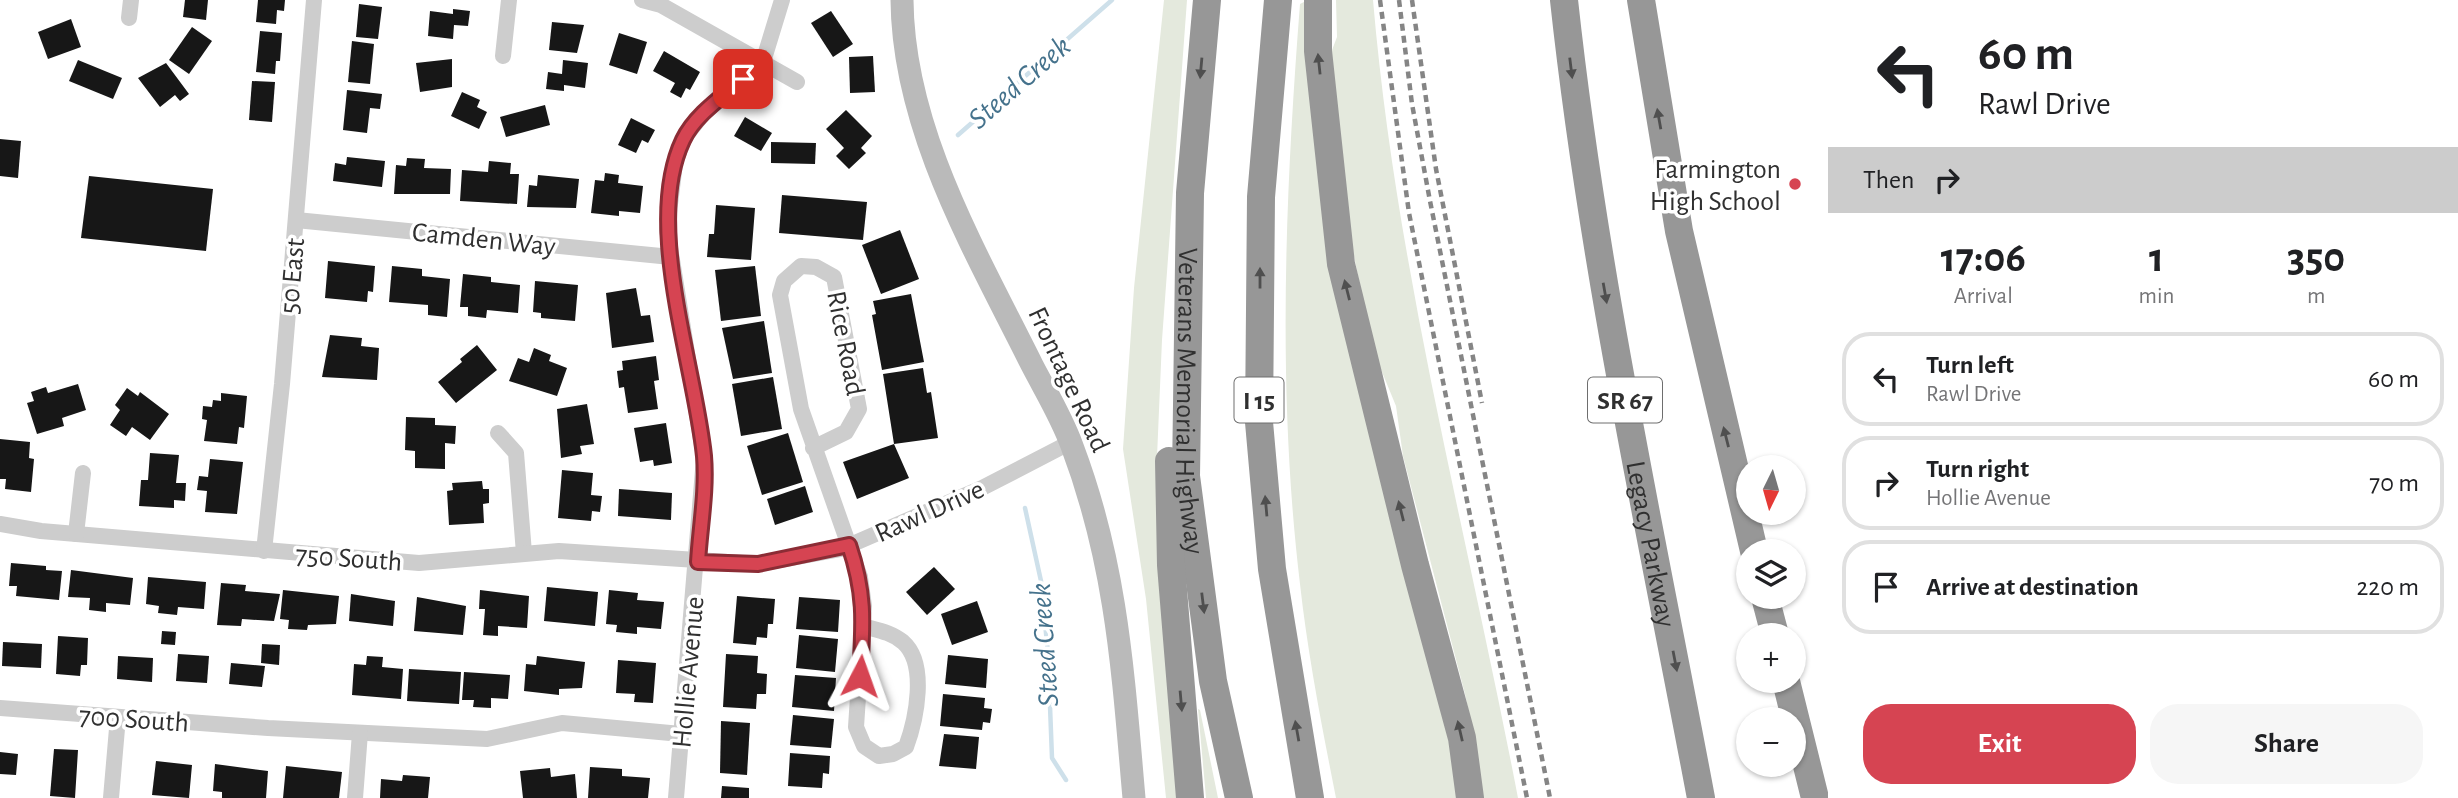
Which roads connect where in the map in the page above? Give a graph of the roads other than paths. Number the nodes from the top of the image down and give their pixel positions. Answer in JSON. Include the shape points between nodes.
{"nodes":[{"id":1,"x":131,"y":0,"type":"edge"},
{"id":2,"x":314,"y":0,"type":"edge"},
{"id":3,"x":509,"y":0,"type":"edge"},
{"id":4,"x":642,"y":0,"type":"edge"},
{"id":5,"x":782,"y":0,"type":"edge"},
{"id":6,"x":902,"y":0,"type":"edge"},
{"id":7,"x":1207,"y":0,"type":"edge"},
{"id":8,"x":1278,"y":0,"type":"edge"},
{"id":9,"x":1318,"y":0,"type":"edge"},
{"id":10,"x":1564,"y":0,"type":"edge"},
{"id":11,"x":1641,"y":0,"type":"edge"},
{"id":12,"x":130,"y":18,"type":"dead end"},
{"id":13,"x":503,"y":56,"type":"dead end"},
{"id":14,"x":762,"y":62,"type":"junction"},
{"id":15,"x":797,"y":82,"type":"dead end"},
{"id":16,"x":1189,"y":193,"type":"junction"},
{"id":17,"x":296,"y":220,"type":"junction"},
{"id":18,"x":671,"y":257,"type":"junction"},
{"id":19,"x":498,"y":433,"type":"dead end"},
{"id":20,"x":1071,"y":442,"type":"junction"},
{"id":21,"x":813,"y":448,"type":"junction"},
{"id":22,"x":83,"y":473,"type":"dead end"},
{"id":23,"x":0,"y":524,"type":"edge"},
{"id":24,"x":76,"y":534,"type":"junction"},
{"id":25,"x":1751,"y":539,"type":"edge"},
{"id":26,"x":849,"y":545,"type":"junction"},
{"id":27,"x":264,"y":551,"type":"junction"},
{"id":28,"x":524,"y":553,"type":"junction"},
{"id":29,"x":698,"y":562,"type":"junction"},
{"id":30,"x":863,"y":626,"type":"junction"},
{"id":31,"x":1789,"y":693,"type":"edge"},
{"id":32,"x":0,"y":708,"type":"edge"},
{"id":33,"x":118,"y":717,"type":"junction"},
{"id":34,"x":360,"y":733,"type":"junction"},
{"id":35,"x":681,"y":734,"type":"junction"},
{"id":36,"x":111,"y":798,"type":"edge"},
{"id":37,"x":355,"y":798,"type":"edge"},
{"id":38,"x":676,"y":798,"type":"edge"},
{"id":39,"x":1134,"y":798,"type":"edge"},
{"id":40,"x":1190,"y":798,"type":"edge"},
{"id":41,"x":1239,"y":798,"type":"edge"},
{"id":42,"x":1310,"y":798,"type":"edge"},
{"id":43,"x":1470,"y":798,"type":"edge"},
{"id":44,"x":1701,"y":798,"type":"edge"},
{"id":45,"x":1815,"y":798,"type":"edge"}],
"edges":[{"from":1,"to":12,"type":"street"},
{"from":2,"to":17,"type":"street","name":"50 East"},
{"from":3,"to":13,"type":"street"},
{"from":4,"to":14,"type":"street","via":[[660,5]]},
{"from":5,"to":14,"type":"street"},
{"from":6,"to":20,"type":"street","name":"Frontage Road","via":[[914,85],[941,174]]},
{"from":7,"to":16,"type":"highway","name":"Veterans Memorial Highway","one_way":true},
{"from":42,"to":8,"type":"highway","number":"I 15","one_way":true,"via":[[1272,569],[1259,422],[1261,197]]},
{"from":43,"to":9,"type":"highway","one_way":true,"via":[[1457,714],[1340,264],[1318,51]]},
{"from":10,"to":44,"type":"highway","name":"Legacy Parkway","number":"SR 67","one_way":true,"via":[[1585,175],[1608,309]]},
{"from":25,"to":11,"type":"highway","one_way":true,"via":[[1679,231]]},
{"from":14,"to":15,"type":"street"},
{"from":14,"to":18,"type":"street","name":"Hollie Avenue","via":[[703,114],[684,138],[675,163],[667,229]]},
{"from":16,"to":40,"type":"highway","one_way":true,"via":[[1168,454],[1171,565]]},
{"from":16,"to":41,"type":"highway","name":"Veterans Memorial Highway","one_way":true,"via":[[1186,476],[1213,681]]},
{"from":17,"to":18,"type":"street","name":"Camden Way"},
{"from":17,"to":27,"type":"street","name":"50 East"},
{"from":18,"to":29,"type":"street","name":"Hollie Avenue","via":[[704,458]]},
{"from":19,"to":28,"type":"street","via":[[516,453]]},
{"from":20,"to":26,"type":"street","name":"Rawl Drive","via":[[982,488]]},
{"from":20,"to":39,"type":"street","name":"Frontage Road","via":[[1105,549],[1118,619]]},
{"from":21,"to":21,"type":"street","name":"Rice Road","via":[[801,409],[780,295],[784,281],[801,267],[816,267],[834,277],[859,409],[846,432]]},
{"from":21,"to":26,"type":"street","name":"Rice Road"},
{"from":22,"to":24,"type":"street"},
{"from":23,"to":24,"type":"street","name":"750 South"},
{"from":24,"to":27,"type":"street","name":"750 South"},
{"from":26,"to":29,"type":"street","name":"Rawl Drive","via":[[758,564]]},
{"from":26,"to":30,"type":"street","name":"Rice Road","via":[[860,577]]},
{"from":27,"to":28,"type":"street","name":"750 South","via":[[419,563]]},
{"from":28,"to":29,"type":"street","name":"750 South","via":[[559,551]]},
{"from":29,"to":35,"type":"street","name":"Hollie Avenue"},
{"from":30,"to":30,"type":"street","name":"Rice Road","via":[[888,633],[913,655],[917,679],[913,729],[906,747],[893,754],[878,756],[864,746],[856,727]]},
{"from":31,"to":45,"type":"highway"},
{"from":32,"to":33,"type":"street","name":"700 South"},
{"from":33,"to":34,"type":"street","name":"700 South"},
{"from":33,"to":36,"type":"street"},
{"from":34,"to":35,"type":"street","name":"700 South","via":[[487,738],[562,723]]},
{"from":34,"to":37,"type":"street"},
{"from":35,"to":38,"type":"street","name":"Hollie Avenue"}]}
